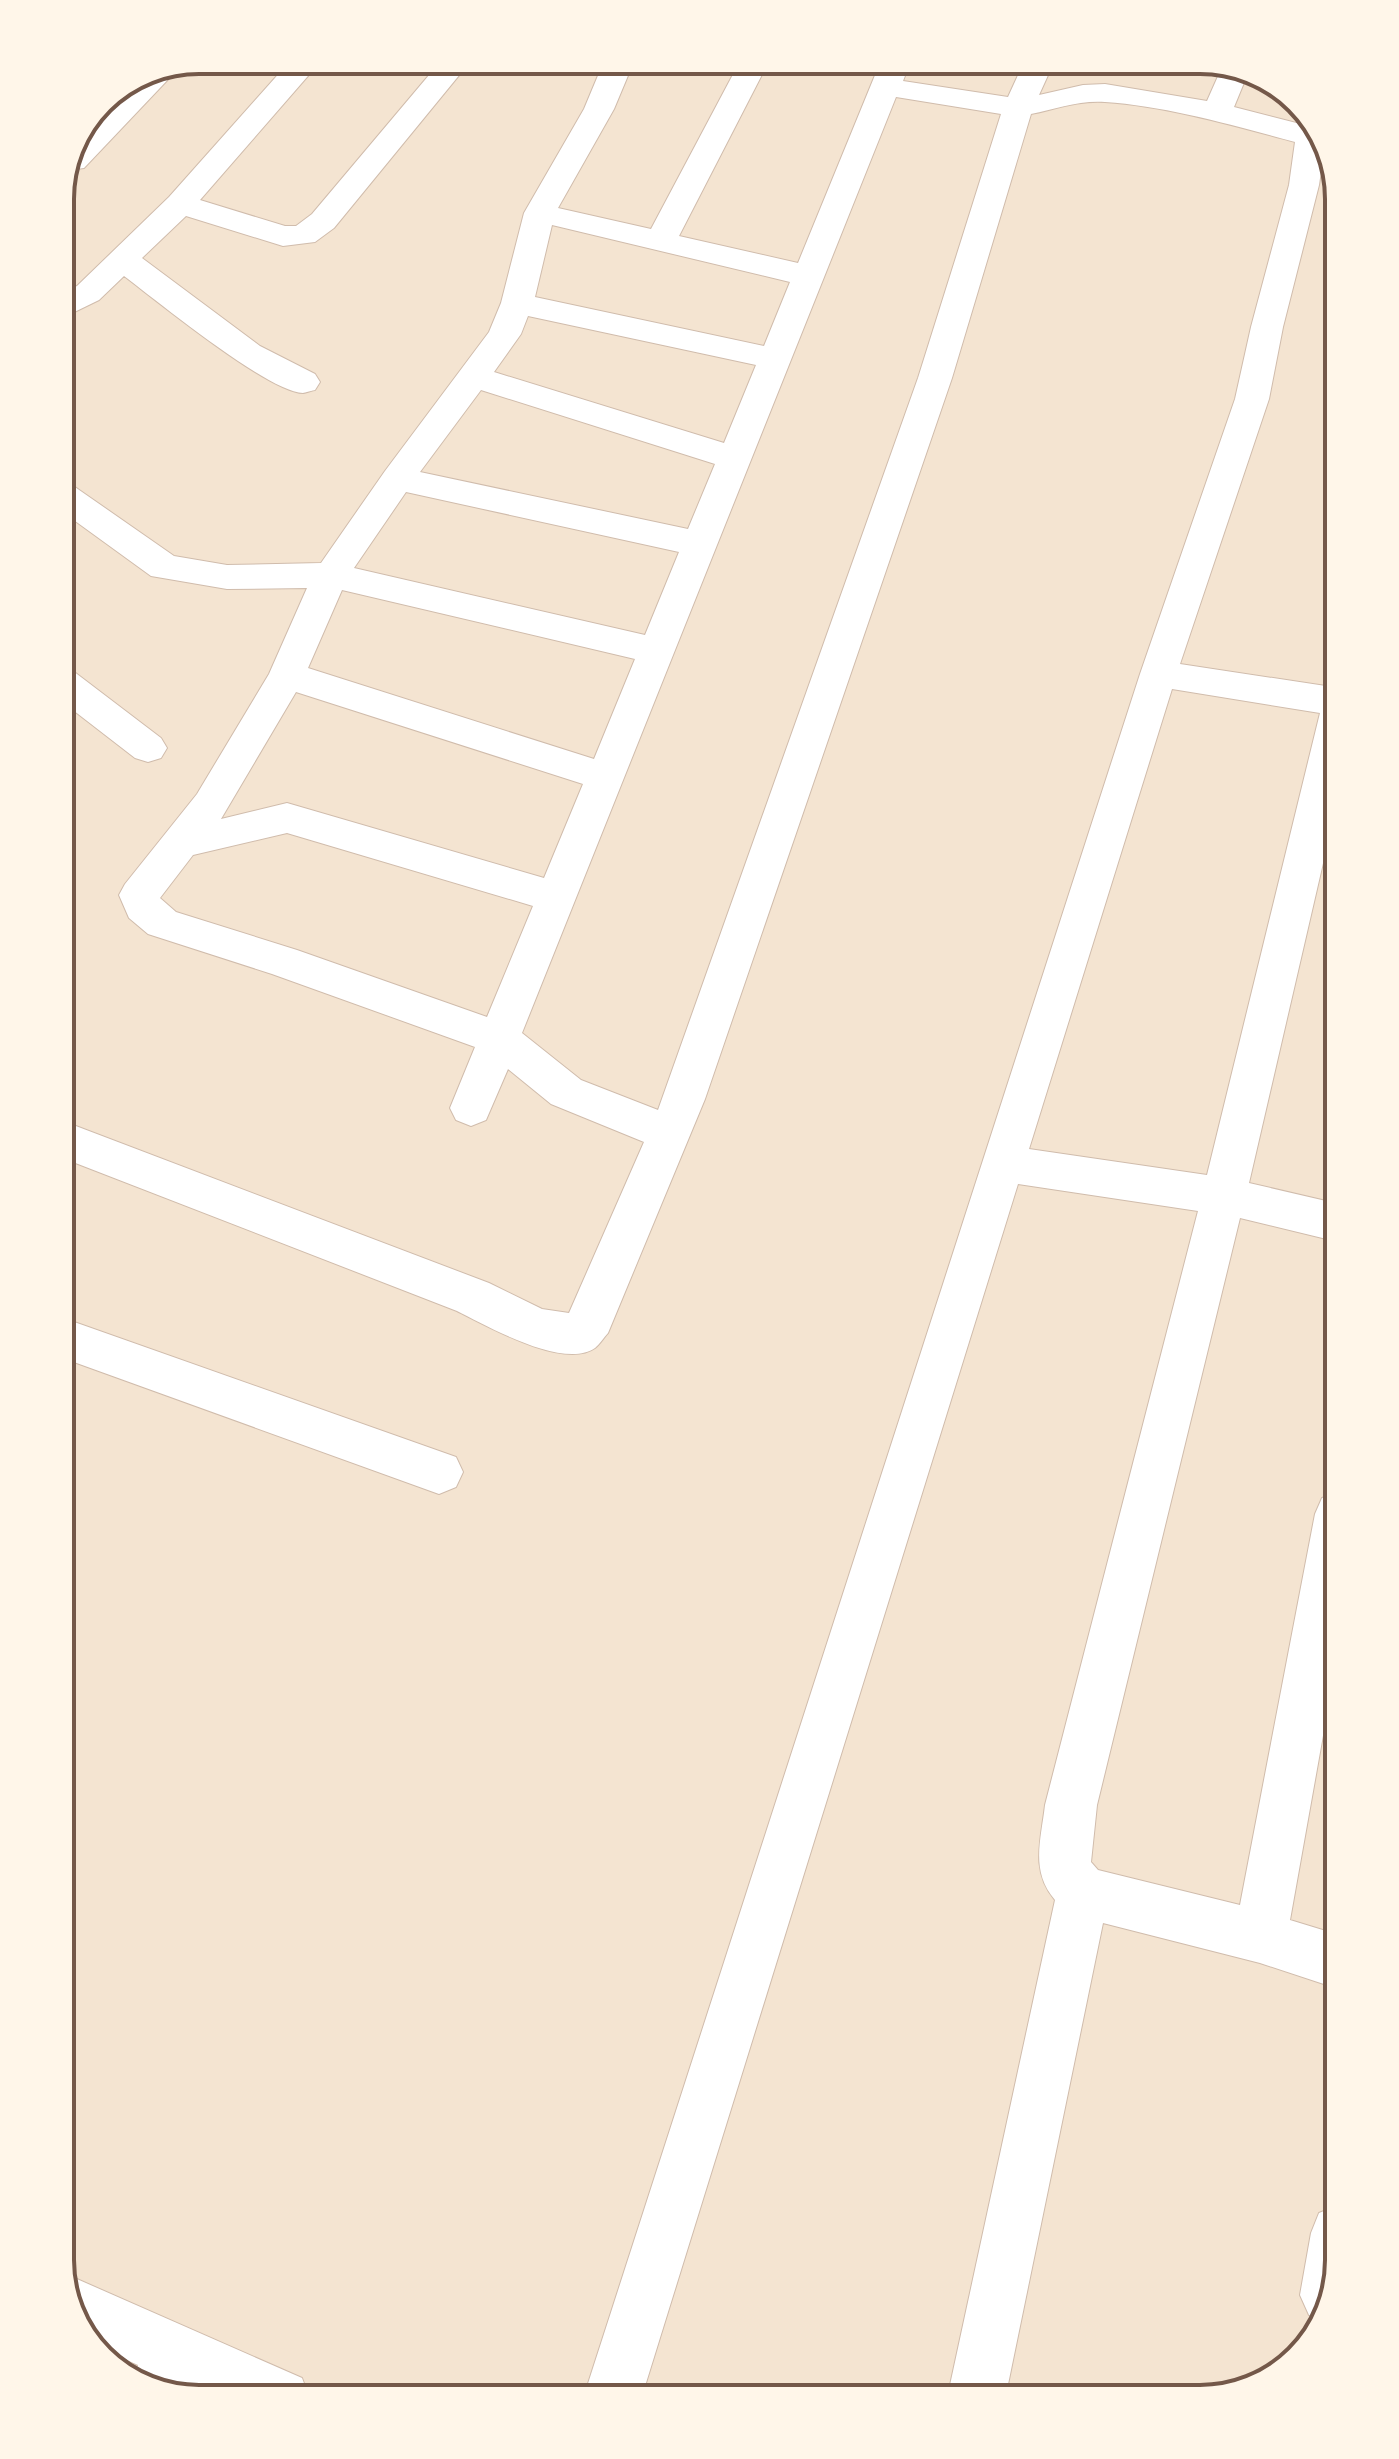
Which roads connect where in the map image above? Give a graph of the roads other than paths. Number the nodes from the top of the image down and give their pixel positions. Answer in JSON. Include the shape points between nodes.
{"nodes":[{"id":1,"x":295,"y":74,"type":"edge"},
{"id":2,"x":445,"y":74,"type":"edge"},
{"id":3,"x":614,"y":74,"type":"edge"},
{"id":4,"x":748,"y":74,"type":"edge"},
{"id":5,"x":1034,"y":74,"type":"edge"},
{"id":6,"x":890,"y":75,"type":"edge"},
{"id":7,"x":1231,"y":78,"type":"edge"},
{"id":8,"x":146,"y":87,"type":"edge"},
{"id":9,"x":1018,"y":108,"type":"junction"},
{"id":10,"x":1217,"y":112,"type":"junction"},
{"id":11,"x":1308,"y":136,"type":"edge"},
{"id":12,"x":85,"y":150,"type":"edge"},
{"id":13,"x":1317,"y":156,"type":"edge"},
{"id":14,"x":180,"y":204,"type":"junction"},
{"id":15,"x":540,"y":213,"type":"junction"},
{"id":16,"x":661,"y":241,"type":"junction"},
{"id":17,"x":123,"y":259,"type":"junction"},
{"id":18,"x":809,"y":276,"type":"junction"},
{"id":19,"x":74,"y":301,"type":"edge"},
{"id":20,"x":517,"y":303,"type":"junction"},
{"id":21,"x":775,"y":359,"type":"junction"},
{"id":22,"x":472,"y":376,"type":"junction"},
{"id":23,"x":303,"y":382,"type":"dead end"},
{"id":24,"x":735,"y":458,"type":"junction"},
{"id":25,"x":397,"y":479,"type":"junction"},
{"id":26,"x":74,"y":503,"type":"edge"},
{"id":27,"x":700,"y":544,"type":"junction"},
{"id":28,"x":331,"y":575,"type":"junction"},
{"id":29,"x":657,"y":651,"type":"junction"},
{"id":30,"x":1158,"y":674,"type":"junction"},
{"id":31,"x":287,"y":675,"type":"junction"},
{"id":32,"x":74,"y":691,"type":"edge"},
{"id":33,"x":1325,"y":700,"type":"edge"},
{"id":34,"x":148,"y":748,"type":"dead end"},
{"id":35,"x":1325,"y":772,"type":"edge"},
{"id":36,"x":606,"y":777,"type":"junction"},
{"id":37,"x":180,"y":843,"type":"junction"},
{"id":38,"x":556,"y":897,"type":"junction"},
{"id":39,"x":499,"y":1038,"type":"junction"},
{"id":40,"x":471,"y":1108,"type":"dead end"},
{"id":41,"x":669,"y":1133,"type":"junction"},
{"id":42,"x":74,"y":1143,"type":"edge"},
{"id":43,"x":1002,"y":1163,"type":"junction"},
{"id":44,"x":1224,"y":1196,"type":"junction"},
{"id":45,"x":1325,"y":1220,"type":"edge"},
{"id":46,"x":74,"y":1342,"type":"edge"},
{"id":47,"x":439,"y":1472,"type":"dead end"},
{"id":48,"x":1325,"y":1589,"type":"edge"},
{"id":49,"x":1083,"y":1892,"type":"junction"},
{"id":50,"x":1260,"y":1937,"type":"junction"},
{"id":51,"x":1325,"y":1958,"type":"edge"},
{"id":52,"x":88,"y":2317,"type":"edge"},
{"id":53,"x":166,"y":2369,"type":"edge"},
{"id":54,"x":227,"y":2385,"type":"edge"},
{"id":55,"x":616,"y":2385,"type":"edge"},
{"id":56,"x":979,"y":2385,"type":"edge"}],
"edges":[{"from":1,"to":14,"type":"street"},
{"from":2,"to":14,"type":"street","via":[[323,221],[304,235],[283,236]]},
{"from":3,"to":15,"type":"street"},
{"from":4,"to":16,"type":"street"},
{"from":5,"to":9,"type":"street"},
{"from":6,"to":9,"type":"street"},
{"from":6,"to":18,"type":"street"},
{"from":7,"to":10,"type":"street"},
{"from":8,"to":12,"type":"street"},
{"from":9,"to":10,"type":"street","via":[[1105,93]]},
{"from":9,"to":41,"type":"street","via":[[935,378]]},
{"from":10,"to":11,"type":"street"},
{"from":13,"to":30,"type":"street","via":[[1315,188],[1267,327],[1252,399]]},
{"from":14,"to":17,"type":"street"},
{"from":15,"to":16,"type":"street"},
{"from":15,"to":20,"type":"street"},
{"from":16,"to":18,"type":"street"},
{"from":17,"to":19,"type":"street"},
{"from":17,"to":23,"type":"street","via":[[248,353]]},
{"from":18,"to":21,"type":"street"},
{"from":20,"to":21,"type":"street"},
{"from":20,"to":22,"type":"street","via":[[505,334]]},
{"from":21,"to":24,"type":"street"},
{"from":22,"to":24,"type":"street"},
{"from":22,"to":25,"type":"street"},
{"from":24,"to":27,"type":"street"},
{"from":25,"to":27,"type":"street"},
{"from":25,"to":28,"type":"street"},
{"from":26,"to":28,"type":"street","via":[[164,567],[227,577]]},
{"from":27,"to":29,"type":"street"},
{"from":28,"to":29,"type":"street"},
{"from":28,"to":31,"type":"street"},
{"from":29,"to":36,"type":"street"},
{"from":30,"to":33,"type":"street"},
{"from":30,"to":43,"type":"street"},
{"from":31,"to":36,"type":"street"},
{"from":31,"to":37,"type":"street","via":[[211,804]]},
{"from":32,"to":34,"type":"street"},
{"from":35,"to":44,"type":"street"},
{"from":36,"to":38,"type":"street"},
{"from":37,"to":38,"type":"street","via":[[287,818]]},
{"from":37,"to":39,"type":"street","via":[[139,895],[143,907],[162,923]]},
{"from":38,"to":39,"type":"street"},
{"from":39,"to":40,"type":"street"},
{"from":39,"to":41,"type":"street","via":[[566,1092]]},
{"from":41,"to":42,"type":"street","via":[[592,1319],[579,1334],[536,1328],[473,1297]]},
{"from":43,"to":44,"type":"street"},
{"from":43,"to":55,"type":"street"},
{"from":44,"to":45,"type":"street"},
{"from":44,"to":49,"type":"street","via":[[1071,1805],[1064,1871]]},
{"from":46,"to":47,"type":"street"},
{"from":48,"to":50,"type":"street"},
{"from":49,"to":50,"type":"street"},
{"from":49,"to":56,"type":"street"},
{"from":50,"to":51,"type":"street"},
{"from":52,"to":53,"type":"street"},
{"from":53,"to":54,"type":"street"}]}
